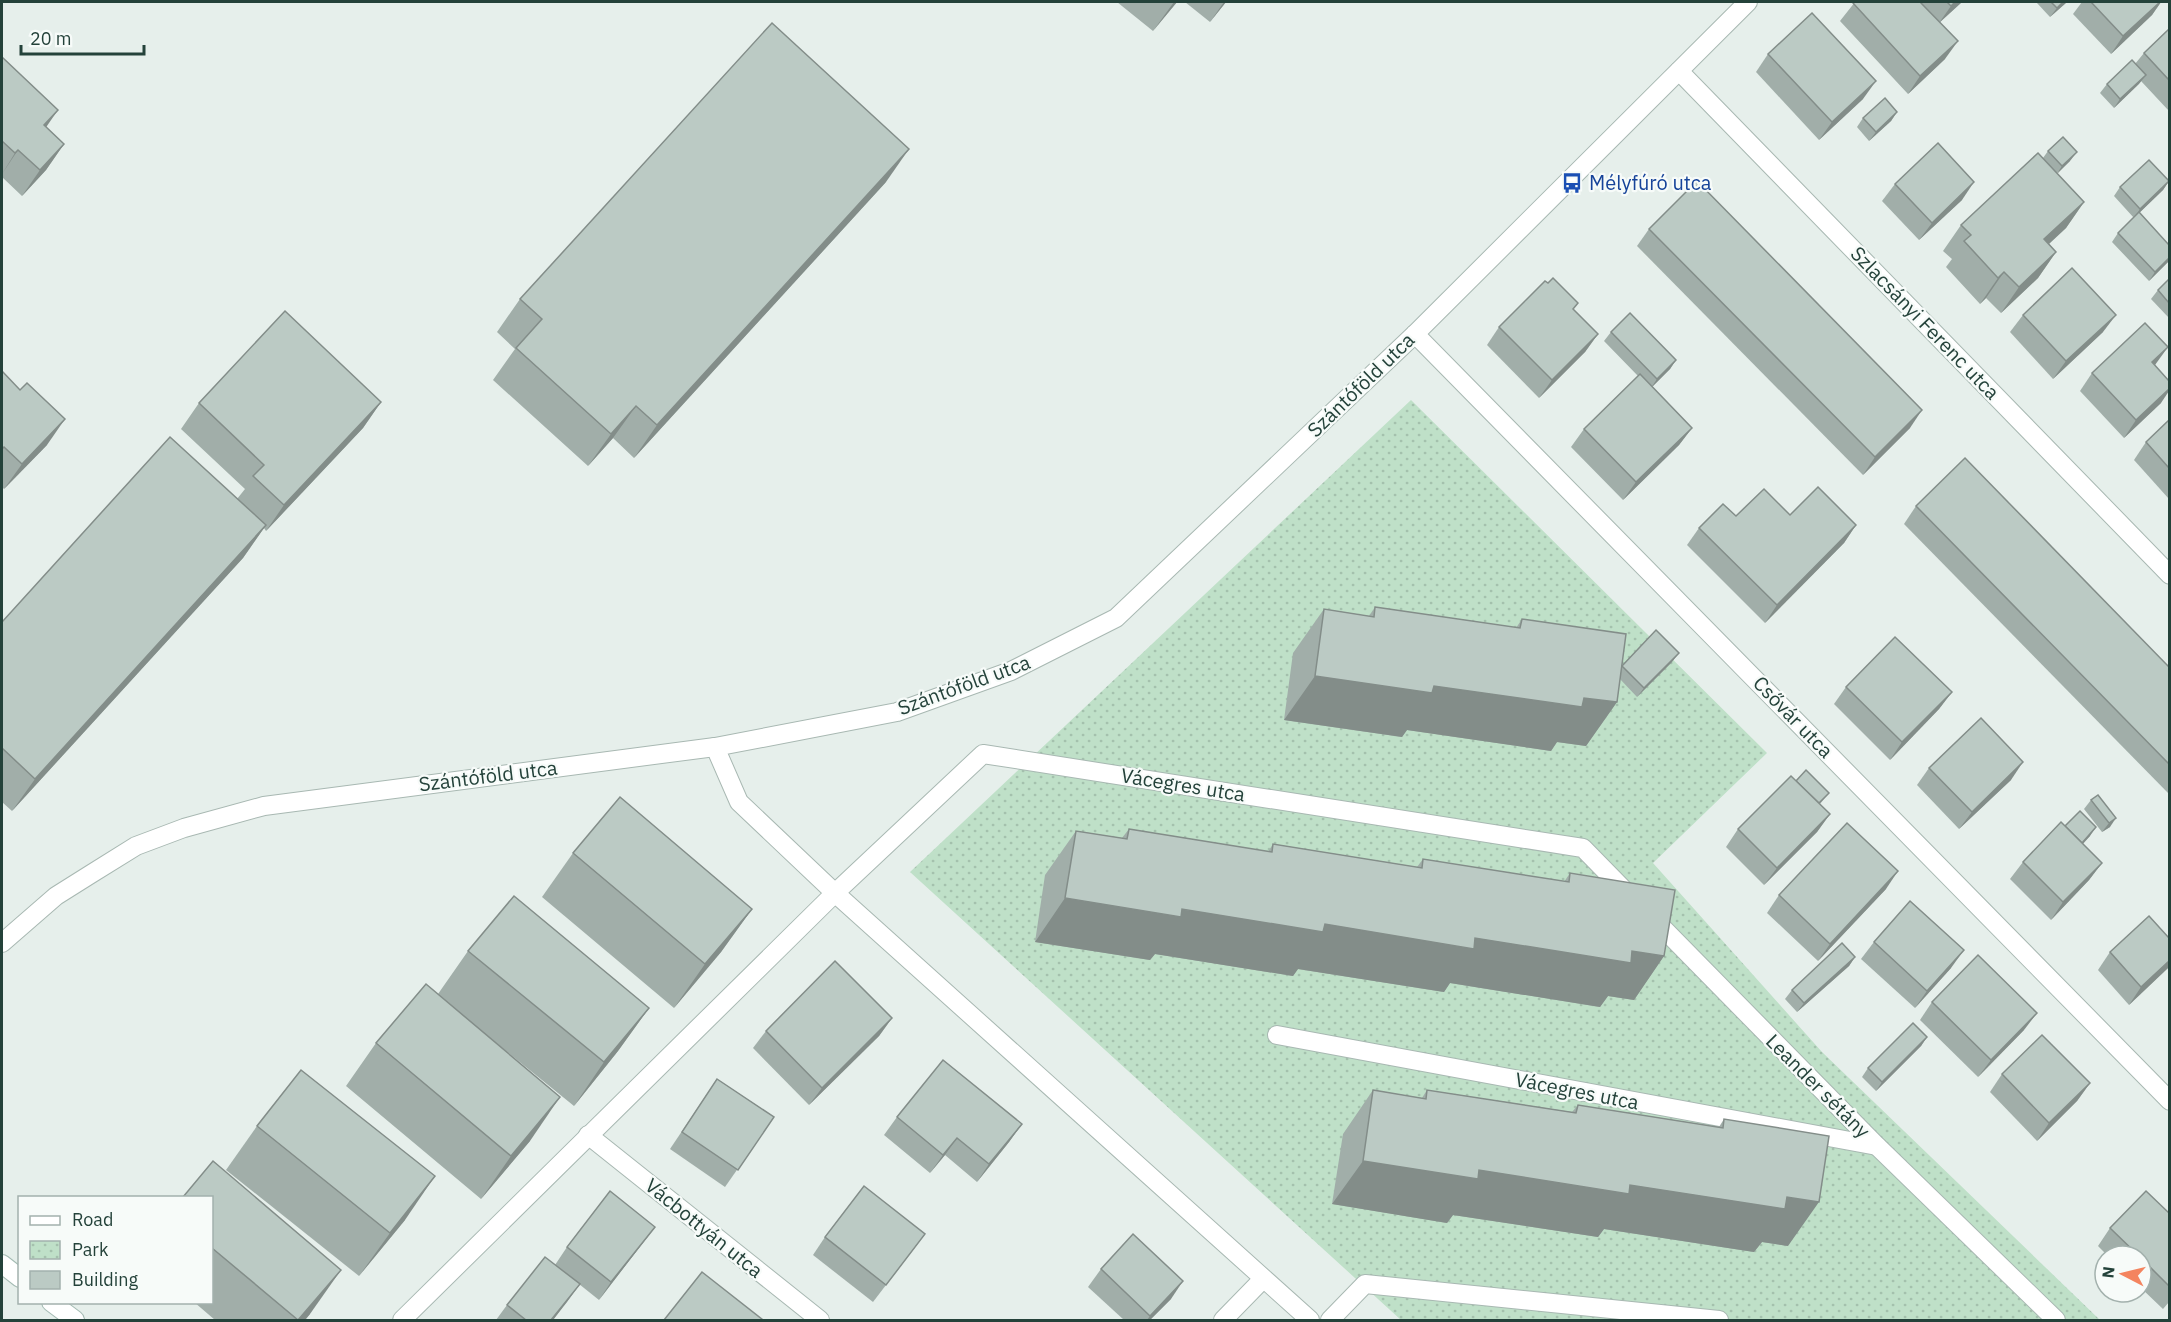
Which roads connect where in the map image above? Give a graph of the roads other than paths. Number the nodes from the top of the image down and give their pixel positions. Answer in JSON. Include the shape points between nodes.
{"nodes":[{"id":1,"x":1748,"y":2,"type":"edge"},
{"id":2,"x":1679,"y":71,"type":"junction"},
{"id":3,"x":1415,"y":334,"type":"junction"},
{"id":4,"x":2169,"y":575,"type":"edge"},
{"id":5,"x":715,"y":747,"type":"junction"},
{"id":6,"x":1583,"y":848,"type":"joint"},
{"id":7,"x":835,"y":893,"type":"junction"},
{"id":8,"x":2,"y":943,"type":"edge"},
{"id":9,"x":1277,"y":1035,"type":"dead end"},
{"id":10,"x":2169,"y":1101,"type":"edge"},
{"id":11,"x":588,"y":1135,"type":"junction"},
{"id":12,"x":1877,"y":1146,"type":"junction"},
{"id":13,"x":2,"y":1264,"type":"edge"},
{"id":14,"x":18,"y":1276,"type":"edge"},
{"id":15,"x":1263,"y":1279,"type":"junction"},
{"id":16,"x":54,"y":1304,"type":"edge"},
{"id":17,"x":75,"y":1320,"type":"edge"},
{"id":18,"x":402,"y":1320,"type":"edge"},
{"id":19,"x":820,"y":1320,"type":"edge"},
{"id":20,"x":1223,"y":1320,"type":"edge"},
{"id":21,"x":1310,"y":1320,"type":"edge"},
{"id":22,"x":1330,"y":1320,"type":"edge"},
{"id":23,"x":1719,"y":1320,"type":"edge"},
{"id":24,"x":2056,"y":1320,"type":"edge"}],
"edges":[{"from":1,"to":2,"type":"street","name":"Szántóföld utca"},
{"from":2,"to":3,"type":"street","name":"Szántóföld utca"},
{"from":2,"to":4,"type":"street","name":"Szlacsányi Ferenc utca"},
{"from":3,"to":5,"type":"street","name":"Szántóföld utca","via":[[1116,618],[1011,671],[897,711]]},
{"from":3,"to":10,"type":"street","name":"Csővár utca"},
{"from":5,"to":7,"type":"street","via":[[739,802]]},
{"from":5,"to":8,"type":"street","name":"Szántóföld utca","via":[[264,806],[136,846],[56,896]]},
{"from":6,"to":7,"type":"street","name":"Vácegres utca","via":[[983,754]]},
{"from":6,"to":12,"type":"street","name":"Leander sétány"},
{"from":7,"to":11,"type":"street"},
{"from":7,"to":15,"type":"street"},
{"from":9,"to":12,"type":"street","name":"Vácegres utca"},
{"from":11,"to":18,"type":"street"},
{"from":11,"to":19,"type":"street","name":"Vácbottyán utca"},
{"from":12,"to":24,"type":"street","name":"Leander sétány"},
{"from":13,"to":14,"type":"street"},
{"from":15,"to":20,"type":"street"},
{"from":15,"to":21,"type":"street"},
{"from":16,"to":17,"type":"street"},
{"from":22,"to":23,"type":"street","via":[[1365,1284]]}]}
